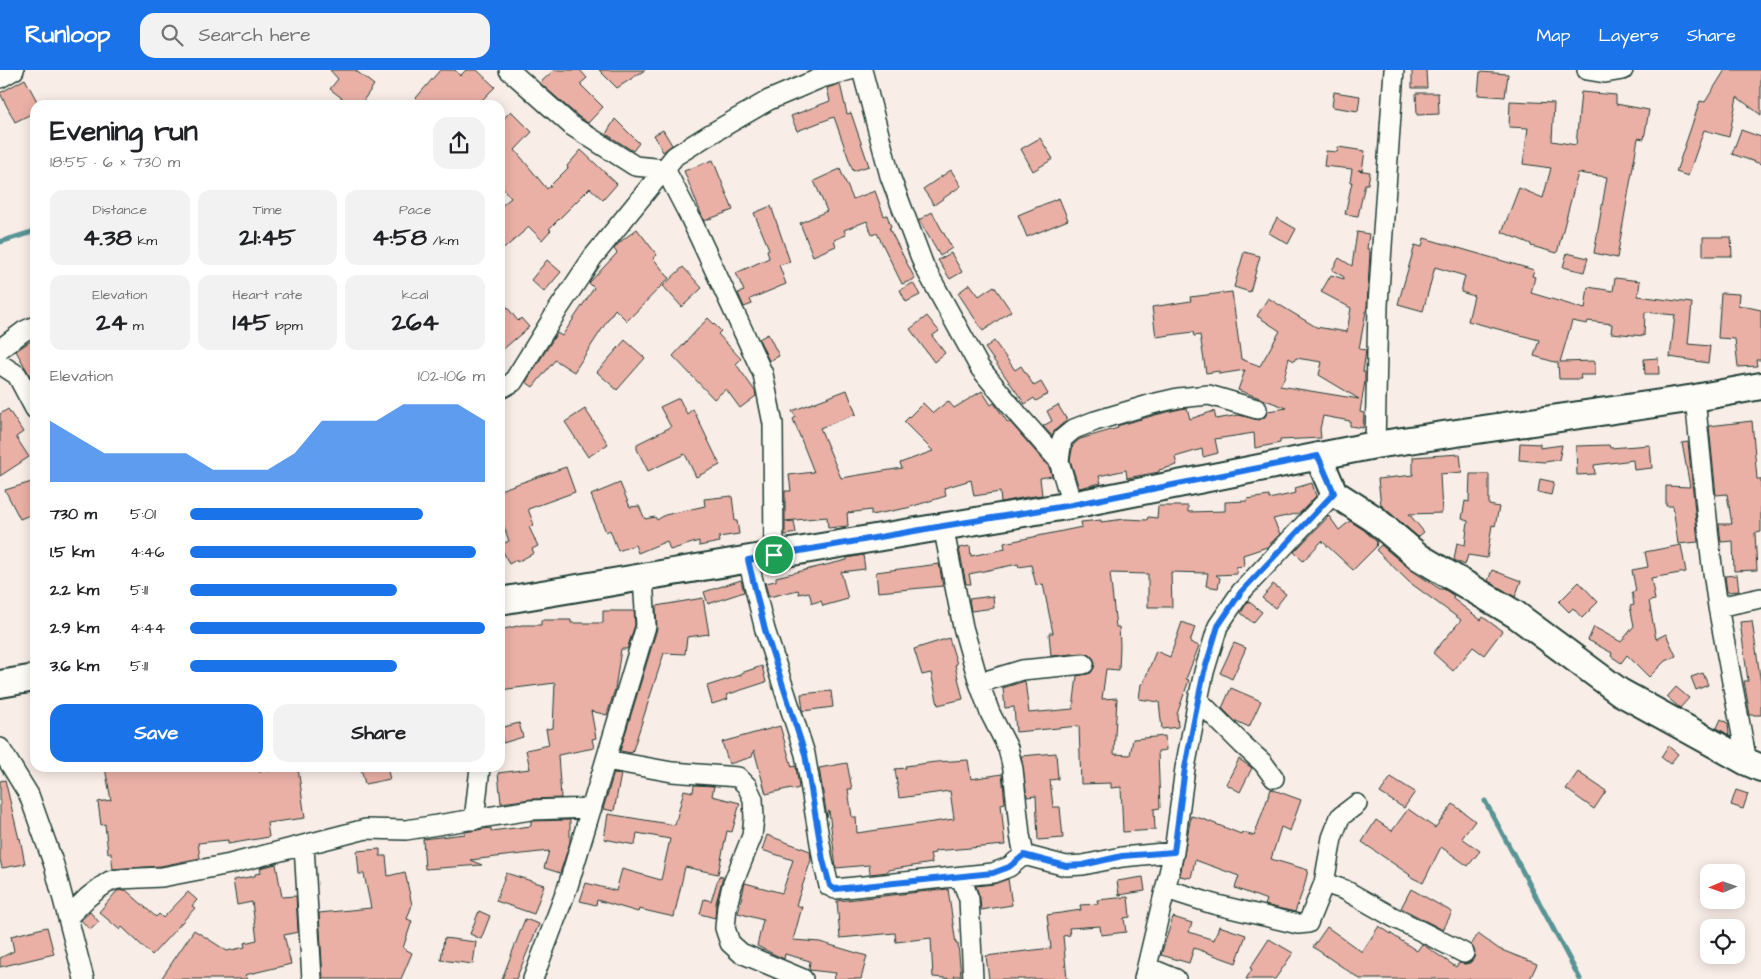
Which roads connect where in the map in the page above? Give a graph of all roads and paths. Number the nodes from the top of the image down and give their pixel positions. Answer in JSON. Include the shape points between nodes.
{"nodes":[{"id":1,"x":14,"y":70,"type":"edge"},
{"id":2,"x":508,"y":70,"type":"edge"},
{"id":3,"x":850,"y":70,"type":"edge"},
{"id":4,"x":862,"y":70,"type":"edge"},
{"id":5,"x":1394,"y":70,"type":"edge"},
{"id":6,"x":1587,"y":70,"type":"edge"},
{"id":7,"x":1622,"y":70,"type":"edge"},
{"id":8,"x":0,"y":78,"type":"edge"},
{"id":9,"x":665,"y":169,"type":"junction"},
{"id":10,"x":30,"y":328,"type":"edge"},
{"id":11,"x":0,"y":349,"type":"edge"},
{"id":12,"x":0,"y":364,"type":"edge"},
{"id":13,"x":1761,"y":386,"type":"edge"},
{"id":14,"x":505,"y":387,"type":"edge"},
{"id":15,"x":1695,"y":398,"type":"junction"},
{"id":16,"x":30,"y":399,"type":"edge"},
{"id":17,"x":1257,"y":409,"type":"dead end"},
{"id":18,"x":1375,"y":445,"type":"junction"},
{"id":19,"x":1318,"y":456,"type":"junction"},
{"id":20,"x":1059,"y":461,"type":"junction"},
{"id":21,"x":1334,"y":493,"type":"junction"},
{"id":22,"x":1072,"y":505,"type":"junction"},
{"id":23,"x":943,"y":526,"type":"junction"},
{"id":24,"x":774,"y":555,"type":"junction"},
{"id":25,"x":748,"y":560,"type":"junction"},
{"id":26,"x":642,"y":578,"type":"junction"},
{"id":27,"x":1761,"y":598,"type":"edge"},
{"id":28,"x":505,"y":600,"type":"edge"},
{"id":29,"x":1718,"y":607,"type":"junction"},
{"id":30,"x":1084,"y":664,"type":"dead end"},
{"id":31,"x":30,"y":679,"type":"edge"},
{"id":32,"x":978,"y":683,"type":"junction"},
{"id":33,"x":0,"y":684,"type":"edge"},
{"id":34,"x":1198,"y":700,"type":"junction"},
{"id":35,"x":0,"y":748,"type":"edge"},
{"id":36,"x":606,"y":760,"type":"junction"},
{"id":37,"x":1754,"y":765,"type":"edge"},
{"id":38,"x":480,"y":772,"type":"edge"},
{"id":39,"x":1274,"y":778,"type":"dead end"},
{"id":40,"x":1357,"y":804,"type":"dead end"},
{"id":41,"x":592,"y":808,"type":"junction"},
{"id":42,"x":474,"y":820,"type":"junction"},
{"id":43,"x":304,"y":846,"type":"junction"},
{"id":44,"x":1174,"y":852,"type":"junction"},
{"id":45,"x":1024,"y":855,"type":"junction"},
{"id":46,"x":961,"y":878,"type":"junction"},
{"id":47,"x":1324,"y":883,"type":"junction"},
{"id":48,"x":61,"y":889,"type":"junction"},
{"id":49,"x":1166,"y":889,"type":"junction"},
{"id":50,"x":88,"y":897,"type":"junction"},
{"id":51,"x":68,"y":917,"type":"junction"},
{"id":52,"x":1464,"y":953,"type":"dead end"},
{"id":53,"x":1146,"y":973,"type":"edge"},
{"id":54,"x":84,"y":979,"type":"edge"},
{"id":55,"x":312,"y":979,"type":"edge"},
{"id":56,"x":532,"y":979,"type":"edge"},
{"id":57,"x":803,"y":979,"type":"edge"},
{"id":58,"x":973,"y":979,"type":"edge"},
{"id":59,"x":1176,"y":979,"type":"edge"}],
"edges":[{"from":1,"to":8,"type":"street"},
{"from":2,"to":9,"type":"street","via":[[572,126],[635,166]]},
{"from":3,"to":9,"type":"street","via":[[821,78],[769,100],[675,156]]},
{"from":4,"to":20,"type":"street","via":[[890,176],[924,266],[980,368]]},
{"from":5,"to":18,"type":"street","via":[[1378,305]]},
{"from":6,"to":7,"type":"street","via":[[1605,73]]},
{"from":9,"to":14,"type":"street","via":[[593,257],[513,382]]},
{"from":9,"to":24,"type":"street","via":[[763,374],[773,424]]},
{"from":10,"to":11,"type":"street"},
{"from":12,"to":16,"type":"street","via":[[17,375]]},
{"from":13,"to":15,"type":"main road"},
{"from":15,"to":18,"type":"main road"},
{"from":15,"to":29,"type":"street"},
{"from":17,"to":20,"type":"street","via":[[1209,395],[1152,404],[1074,429],[1062,439]]},
{"from":18,"to":19,"type":"main road"},
{"from":19,"to":21,"type":"main road"},
{"from":19,"to":22,"type":"main road"},
{"from":20,"to":22,"type":"street"},
{"from":21,"to":34,"type":"street","via":[[1241,592],[1218,626]]},
{"from":21,"to":37,"type":"main road","via":[[1373,518],[1419,557],[1515,614],[1620,692]]},
{"from":22,"to":23,"type":"main road"},
{"from":23,"to":24,"type":"main road"},
{"from":23,"to":32,"type":"street"},
{"from":24,"to":25,"type":"main road"},
{"from":25,"to":26,"type":"main road"},
{"from":25,"to":46,"type":"street","via":[[765,630],[805,754],[830,886],[835,889]]},
{"from":26,"to":28,"type":"main road"},
{"from":26,"to":36,"type":"street","via":[[646,626]]},
{"from":27,"to":29,"type":"street"},
{"from":29,"to":37,"type":"street"},
{"from":30,"to":32,"type":"street","via":[[1022,670]]},
{"from":31,"to":33,"type":"main road"},
{"from":32,"to":45,"type":"street","via":[[1008,748]]},
{"from":34,"to":39,"type":"street","via":[[1263,763]]},
{"from":34,"to":44,"type":"street"},
{"from":35,"to":48,"type":"street","via":[[29,795]]},
{"from":36,"to":41,"type":"street"},
{"from":36,"to":57,"type":"street","via":[[672,772],[738,778],[747,786],[753,799],[752,836],[732,886],[725,928],[730,943],[741,953]]},
{"from":38,"to":42,"type":"street"},
{"from":40,"to":47,"type":"street","via":[[1340,817],[1332,838]]},
{"from":41,"to":42,"type":"street","via":[[531,810]]},
{"from":41,"to":56,"type":"street","via":[[568,886]]},
{"from":42,"to":43,"type":"street","via":[[406,830],[366,829]]},
{"from":43,"to":50,"type":"street","via":[[162,876],[120,878],[110,881]]},
{"from":43,"to":55,"type":"street"},
{"from":44,"to":45,"type":"street","via":[[1122,856],[1066,866]]},
{"from":44,"to":49,"type":"street"},
{"from":45,"to":46,"type":"street","via":[[1009,867],[993,873]]},
{"from":46,"to":58,"type":"street","via":[[969,899]]},
{"from":47,"to":49,"type":"street","via":[[1308,922],[1298,924]]},
{"from":47,"to":52,"type":"street","via":[[1345,890]]},
{"from":48,"to":50,"type":"street"},
{"from":48,"to":51,"type":"street"},
{"from":49,"to":53,"type":"street"},
{"from":50,"to":51,"type":"street"},
{"from":51,"to":54,"type":"street"},
{"from":53,"to":59,"type":"street"}]}
